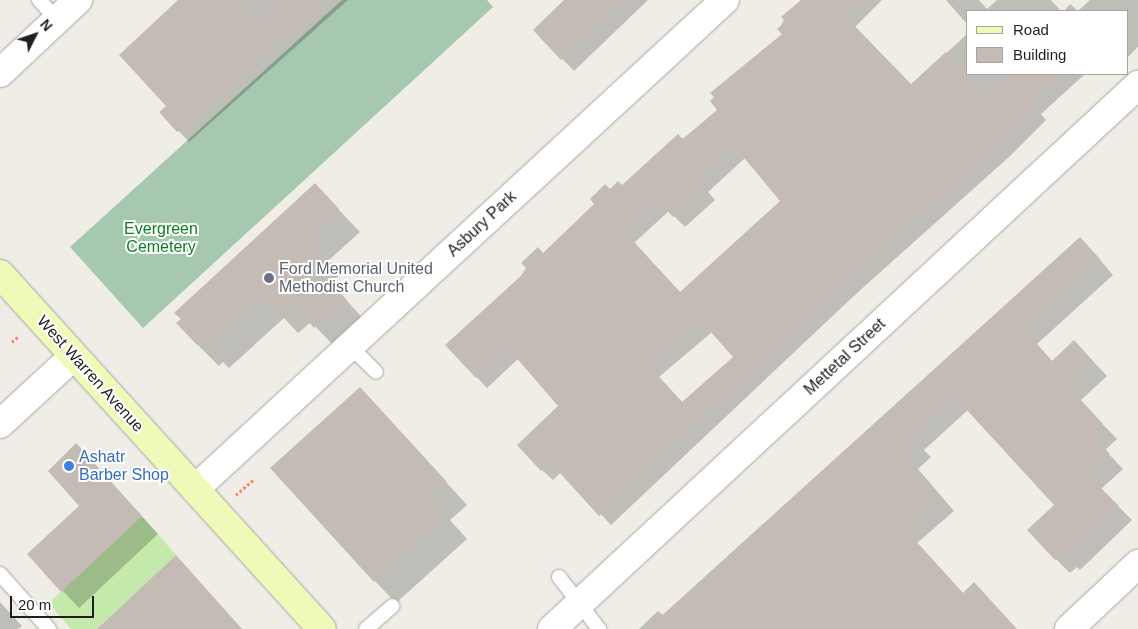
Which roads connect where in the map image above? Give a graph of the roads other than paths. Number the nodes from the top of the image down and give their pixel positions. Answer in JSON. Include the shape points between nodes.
{"nodes":[{"id":1,"x":78,"y":0,"type":"edge"},
{"id":2,"x":725,"y":0,"type":"edge"},
{"id":3,"x":48,"y":10,"type":"edge"},
{"id":4,"x":0,"y":73,"type":"edge"},
{"id":5,"x":1138,"y":85,"type":"edge"},
{"id":6,"x":0,"y":274,"type":"edge"},
{"id":7,"x":349,"y":345,"type":"junction"},
{"id":8,"x":74,"y":356,"type":"junction"},
{"id":9,"x":376,"y":372,"type":"dead end"},
{"id":10,"x":0,"y":424,"type":"edge"},
{"id":11,"x":194,"y":489,"type":"junction"},
{"id":12,"x":1138,"y":564,"type":"edge"},
{"id":13,"x":0,"y":574,"type":"edge"},
{"id":14,"x":560,"y":578,"type":"dead end"},
{"id":15,"x":578,"y":605,"type":"junction"},
{"id":16,"x":392,"y":606,"type":"dead end"},
{"id":17,"x":49,"y":629,"type":"edge"},
{"id":18,"x":322,"y":629,"type":"edge"},
{"id":19,"x":366,"y":629,"type":"edge"},
{"id":20,"x":552,"y":629,"type":"edge"},
{"id":21,"x":599,"y":629,"type":"edge"},
{"id":22,"x":1069,"y":629,"type":"edge"}],
"edges":[{"from":1,"to":3,"type":"street"},
{"from":2,"to":7,"type":"street","name":"Asbury Park"},
{"from":3,"to":4,"type":"street"},
{"from":5,"to":15,"type":"street","name":"Mettetal Street"},
{"from":6,"to":8,"type":"main road","name":"West Warren Avenue"},
{"from":7,"to":9,"type":"lane"},
{"from":7,"to":11,"type":"street","name":"Asbury Park"},
{"from":8,"to":10,"type":"street"},
{"from":8,"to":11,"type":"main road","name":"West Warren Avenue"},
{"from":11,"to":18,"type":"main road","name":"West Warren Avenue"},
{"from":12,"to":22,"type":"street"},
{"from":13,"to":17,"type":"lane"},
{"from":14,"to":15,"type":"lane"},
{"from":15,"to":20,"type":"street","name":"Mettetal Street"},
{"from":15,"to":21,"type":"lane"},
{"from":16,"to":19,"type":"lane"}]}
